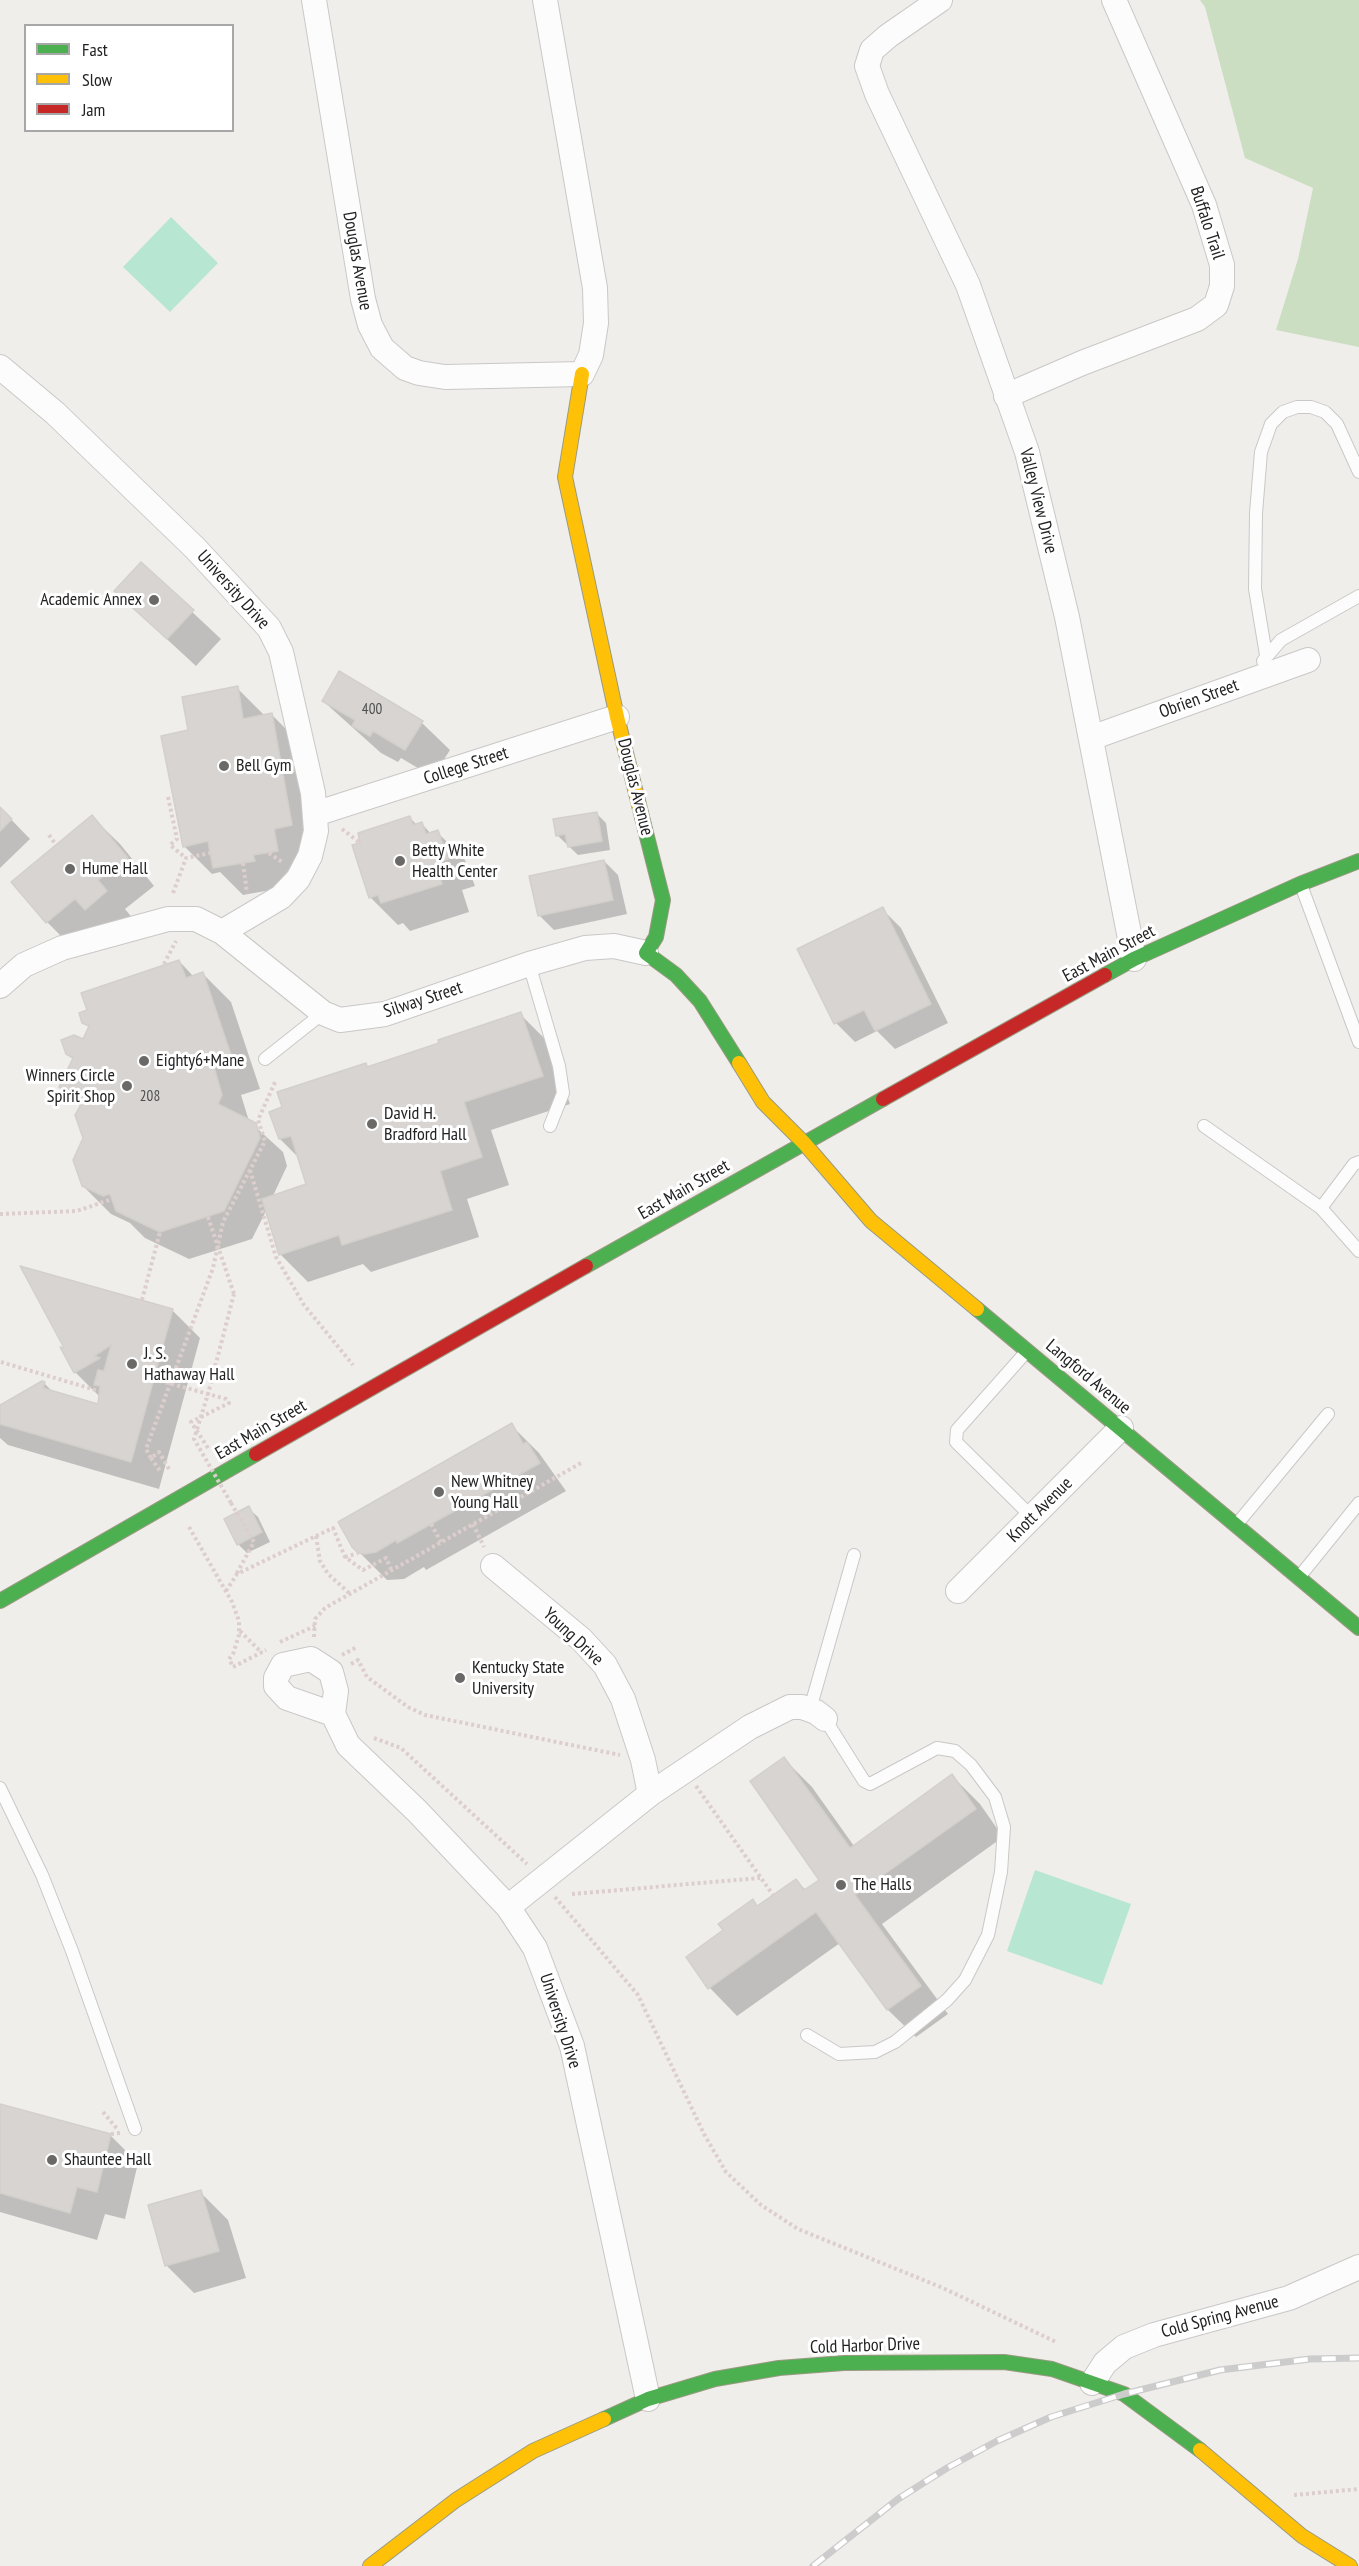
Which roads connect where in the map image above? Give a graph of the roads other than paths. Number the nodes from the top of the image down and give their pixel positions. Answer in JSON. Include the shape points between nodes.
{"nodes":[{"id":1,"x":314,"y":0,"type":"edge"},
{"id":2,"x":545,"y":0,"type":"edge"},
{"id":3,"x":940,"y":0,"type":"edge"},
{"id":4,"x":1114,"y":0,"type":"edge"},
{"id":5,"x":0,"y":367,"type":"edge"},
{"id":6,"x":582,"y":374,"type":"junction"},
{"id":7,"x":1006,"y":396,"type":"junction"},
{"id":8,"x":1359,"y":472,"type":"edge"},
{"id":9,"x":1359,"y":596,"type":"edge"},
{"id":10,"x":1266,"y":655,"type":"junction"},
{"id":11,"x":1308,"y":660,"type":"dead end"},
{"id":12,"x":1256,"y":679,"type":"junction"},
{"id":13,"x":617,"y":717,"type":"junction"},
{"id":14,"x":1091,"y":738,"type":"junction"},
{"id":15,"x":315,"y":814,"type":"junction"},
{"id":16,"x":1359,"y":861,"type":"edge"},
{"id":17,"x":1300,"y":884,"type":"junction"},
{"id":18,"x":222,"y":932,"type":"junction"},
{"id":19,"x":646,"y":953,"type":"junction"},
{"id":20,"x":1134,"y":959,"type":"junction"},
{"id":21,"x":530,"y":964,"type":"junction"},
{"id":22,"x":0,"y":986,"type":"edge"},
{"id":23,"x":323,"y":1013,"type":"junction"},
{"id":24,"x":1359,"y":1042,"type":"edge"},
{"id":25,"x":265,"y":1059,"type":"dead end"},
{"id":26,"x":550,"y":1126,"type":"dead end"},
{"id":27,"x":1204,"y":1126,"type":"dead end"},
{"id":28,"x":804,"y":1143,"type":"junction"},
{"id":29,"x":1359,"y":1162,"type":"edge"},
{"id":30,"x":1321,"y":1208,"type":"junction"},
{"id":31,"x":1359,"y":1251,"type":"edge"},
{"id":32,"x":1028,"y":1351,"type":"junction"},
{"id":33,"x":1328,"y":1414,"type":"dead end"},
{"id":34,"x":1121,"y":1428,"type":"junction"},
{"id":35,"x":1359,"y":1503,"type":"edge"},
{"id":36,"x":1032,"y":1517,"type":"junction"},
{"id":37,"x":1236,"y":1525,"type":"junction"},
{"id":38,"x":854,"y":1555,"type":"dead end"},
{"id":39,"x":493,"y":1566,"type":"dead end"},
{"id":40,"x":40,"y":1576,"type":"junction"},
{"id":41,"x":1299,"y":1577,"type":"junction"},
{"id":42,"x":0,"y":1591,"type":"edge"},
{"id":43,"x":958,"y":1591,"type":"dead end"},
{"id":44,"x":0,"y":1601,"type":"edge"},
{"id":45,"x":1359,"y":1628,"type":"edge"},
{"id":46,"x":333,"y":1714,"type":"junction"},
{"id":47,"x":818,"y":1714,"type":"junction"},
{"id":48,"x":0,"y":1788,"type":"edge"},
{"id":49,"x":650,"y":1794,"type":"junction"},
{"id":50,"x":508,"y":1907,"type":"junction"},
{"id":51,"x":807,"y":2035,"type":"dead end"},
{"id":52,"x":135,"y":2129,"type":"dead end"},
{"id":53,"x":1359,"y":2267,"type":"edge"},
{"id":54,"x":1092,"y":2383,"type":"junction"},
{"id":55,"x":648,"y":2399,"type":"junction"},
{"id":56,"x":370,"y":2566,"type":"edge"},
{"id":57,"x":1350,"y":2566,"type":"edge"}],
"edges":[{"from":1,"to":6,"type":"street","name":"Douglas Avenue","via":[[363,299],[382,348],[405,368],[445,377]]},
{"from":2,"to":6,"type":"street","name":"Douglas Avenue","via":[[595,288],[596,322],[591,355]]},
{"from":3,"to":7,"type":"street","name":"Valley View Drive","via":[[872,50],[867,66],[968,285]]},
{"from":4,"to":7,"type":"street","name":"Buffalo Trail","via":[[1204,206],[1222,265],[1222,286],[1216,304],[1197,319]]},
{"from":5,"to":15,"type":"street","name":"University Drive","via":[[187,540],[269,628],[281,651]]},
{"from":6,"to":13,"type":"street","name":"Douglas Avenue","via":[[565,477]]},
{"from":7,"to":14,"type":"street","name":"Valley View Drive","via":[[1027,452],[1067,617]]},
{"from":8,"to":10,"type":"lane","via":[[1338,424],[1325,412],[1298,407],[1283,412],[1271,424],[1262,452],[1256,513],[1255,589]]},
{"from":9,"to":10,"type":"lane","via":[[1281,640]]},
{"from":10,"to":12,"type":"lane"},
{"from":11,"to":12,"type":"street","name":"Obrien Street"},
{"from":12,"to":14,"type":"street","name":"Obrien Street"},
{"from":13,"to":15,"type":"street","name":"College Street"},
{"from":13,"to":19,"type":"street","name":"Douglas Avenue","via":[[663,900],[656,936]]},
{"from":14,"to":20,"type":"street","name":"Valley View Drive"},
{"from":15,"to":18,"type":"street","name":"University Drive","via":[[316,831],[310,856],[298,879],[281,897]]},
{"from":16,"to":17,"type":"street","name":"East Main Street"},
{"from":17,"to":20,"type":"street","name":"East Main Street"},
{"from":17,"to":24,"type":"lane"},
{"from":18,"to":22,"type":"street","via":[[196,920],[168,920],[62,948],[24,965]]},
{"from":18,"to":23,"type":"street","name":"Silway Street"},
{"from":19,"to":21,"type":"street","name":"Silway Street","via":[[614,946],[585,948]]},
{"from":19,"to":28,"type":"street","via":[[676,975],[700,1000],[763,1102]]},
{"from":20,"to":28,"type":"street","name":"East Main Street"},
{"from":21,"to":23,"type":"street","name":"Silway Street","via":[[385,1014],[339,1020]]},
{"from":21,"to":26,"type":"lane","via":[[563,1093]]},
{"from":23,"to":25,"type":"lane"},
{"from":27,"to":30,"type":"lane"},
{"from":28,"to":32,"type":"street","name":"Langford Avenue","via":[[871,1221]]},
{"from":28,"to":40,"type":"street","name":"East Main Street"},
{"from":29,"to":30,"type":"lane"},
{"from":30,"to":31,"type":"lane"},
{"from":32,"to":34,"type":"street","name":"Langford Avenue"},
{"from":32,"to":36,"type":"lane","via":[[957,1430],[956,1442]]},
{"from":33,"to":37,"type":"lane"},
{"from":34,"to":36,"type":"street","name":"Knott Avenue"},
{"from":34,"to":37,"type":"street","name":"Langford Avenue"},
{"from":35,"to":41,"type":"lane"},
{"from":36,"to":43,"type":"street","name":"Knott Avenue"},
{"from":37,"to":41,"type":"street","name":"Langford Avenue"},
{"from":38,"to":47,"type":"lane"},
{"from":39,"to":49,"type":"street","name":"Young Drive","via":[[605,1665],[623,1699]]},
{"from":40,"to":42,"type":"street","name":"East Main Street"},
{"from":40,"to":44,"type":"street","name":"East Main Street"},
{"from":41,"to":45,"type":"street","name":"Langford Avenue"},
{"from":46,"to":46,"type":"street","via":[[336,1691],[326,1663],[283,1665],[276,1678],[281,1693]]},
{"from":46,"to":50,"type":"street","name":"University Drive","via":[[348,1745]]},
{"from":47,"to":49,"type":"street","via":[[790,1707],[773,1714]]},
{"from":47,"to":51,"type":"lane","via":[[864,1781],[870,1784],[937,1748],[955,1751],[995,1797],[1004,1827],[1001,1872],[988,1935],[965,1980],[947,2000],[895,2042],[874,2052],[839,2054]]},
{"from":48,"to":52,"type":"lane","via":[[42,1875]]},
{"from":49,"to":50,"type":"street"},
{"from":50,"to":55,"type":"street","name":"University Drive","via":[[535,1947],[572,2046]]},
{"from":53,"to":54,"type":"street","name":"Cold Spring Avenue","via":[[1289,2298],[1124,2347],[1105,2363]]},
{"from":54,"to":55,"type":"street","name":"Cold Harbor Drive","via":[[1052,2369],[1004,2362],[844,2363],[779,2368],[716,2379]]},
{"from":54,"to":57,"type":"street","name":"Cold Harbor Drive","via":[[1124,2394],[1177,2431],[1302,2536]]},
{"from":55,"to":56,"type":"street","name":"Cold Harbor Drive","via":[[533,2451],[456,2500]]}]}
